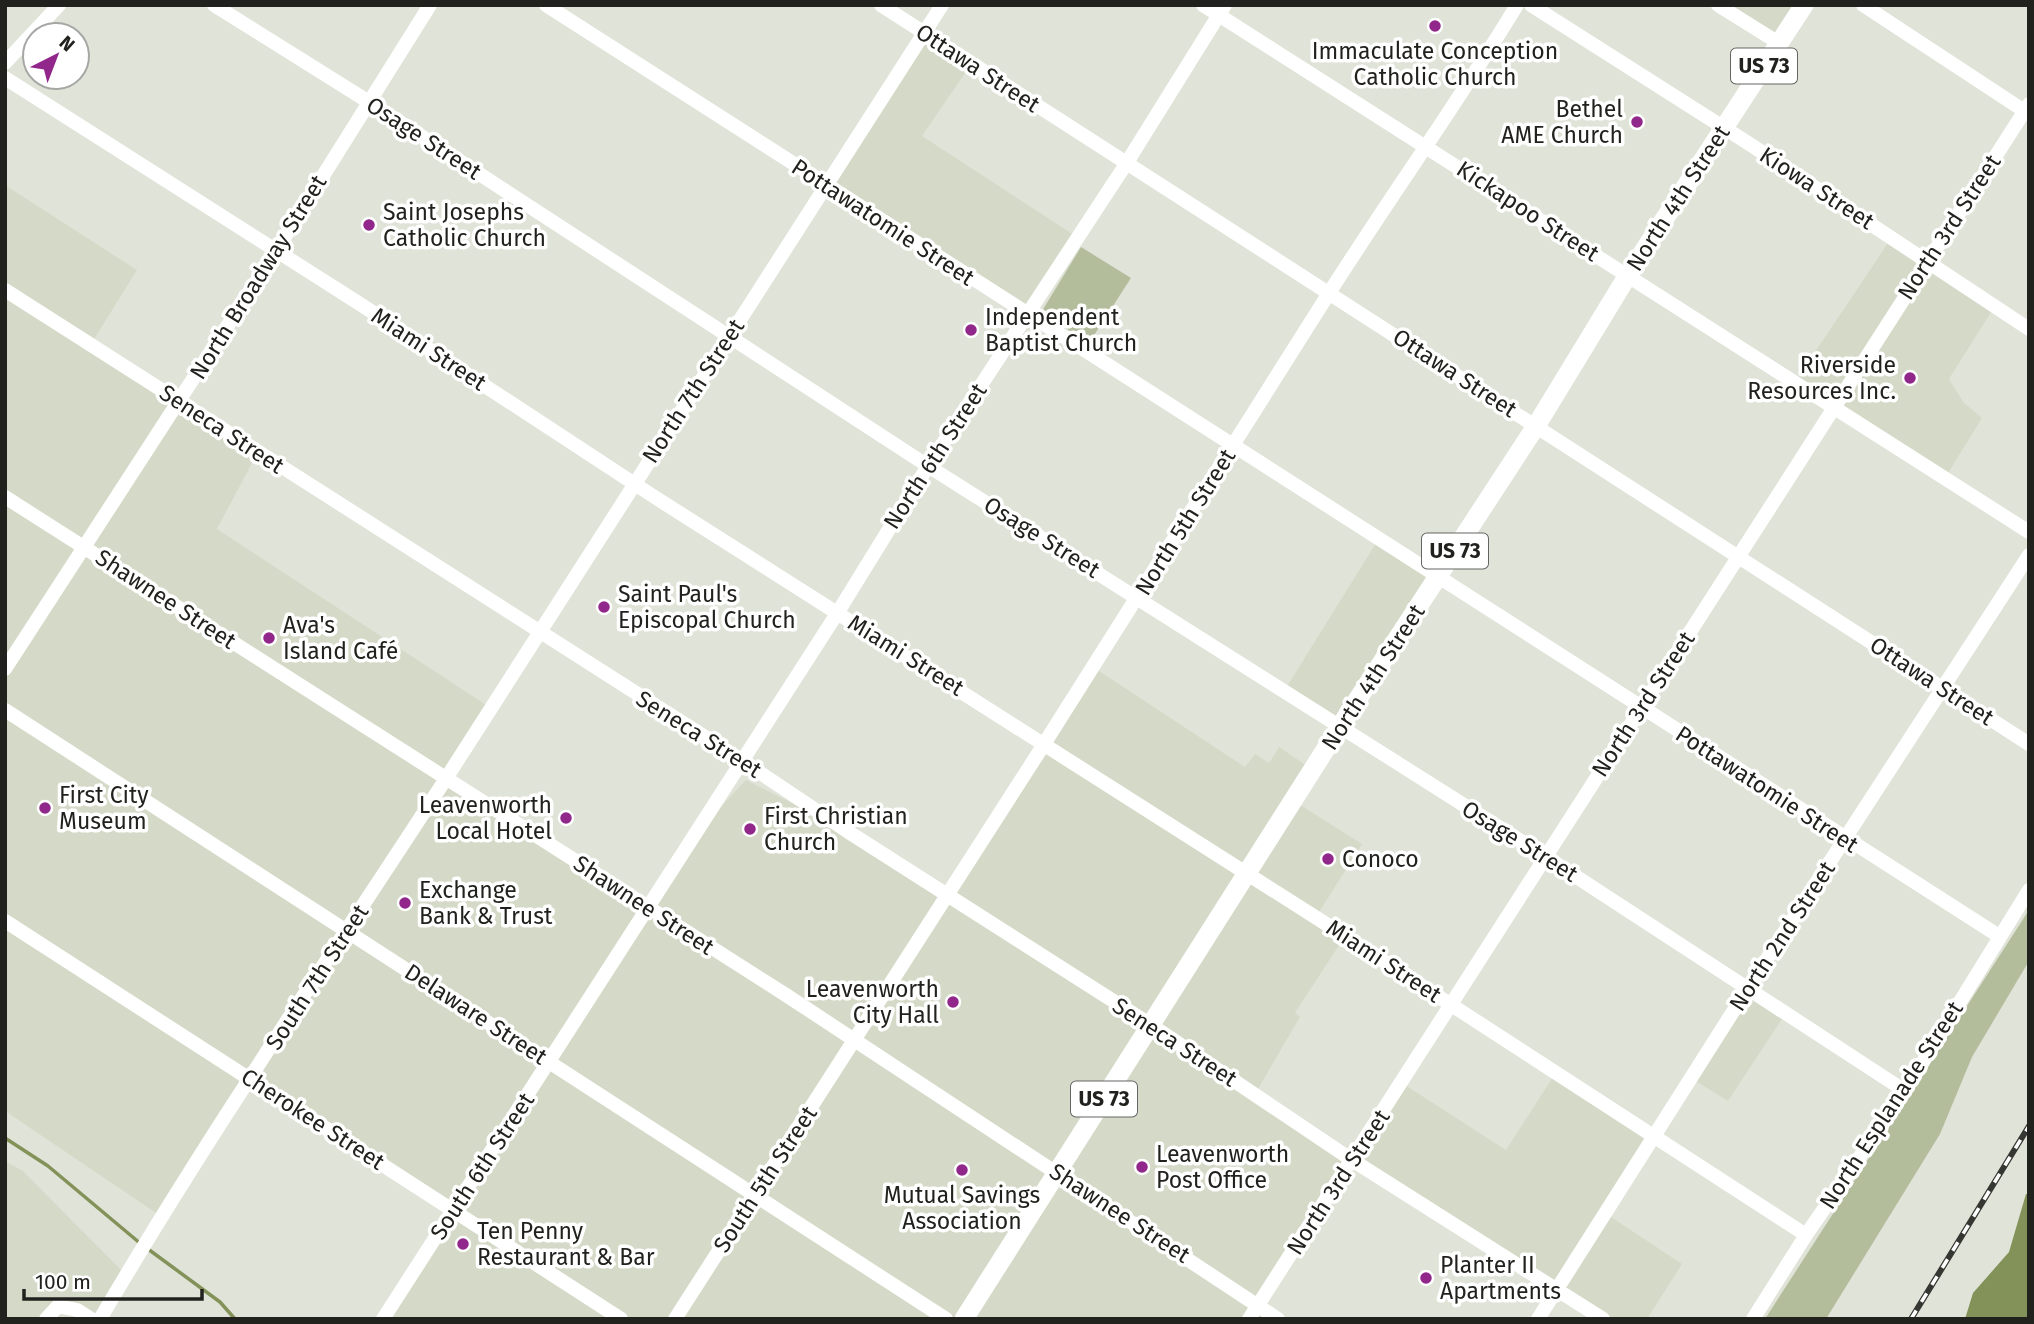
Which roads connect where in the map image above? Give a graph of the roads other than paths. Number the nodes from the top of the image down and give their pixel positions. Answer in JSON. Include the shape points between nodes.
{"nodes":[{"id":1,"x":59,"y":5,"type":"edge"},
{"id":2,"x":214,"y":5,"type":"edge"},
{"id":3,"x":430,"y":5,"type":"edge"},
{"id":4,"x":546,"y":5,"type":"edge"},
{"id":5,"x":881,"y":5,"type":"edge"},
{"id":6,"x":942,"y":5,"type":"edge"},
{"id":7,"x":1203,"y":5,"type":"edge"},
{"id":8,"x":1517,"y":5,"type":"edge"},
{"id":9,"x":1531,"y":5,"type":"edge"},
{"id":10,"x":1718,"y":5,"type":"edge"},
{"id":11,"x":1804,"y":5,"type":"edge"},
{"id":12,"x":1863,"y":5,"type":"edge"},
{"id":13,"x":1222,"y":10,"type":"edge"},
{"id":14,"x":925,"y":33,"type":"junction"},
{"id":15,"x":1779,"y":43,"type":"junction"},
{"id":16,"x":5,"y":63,"type":"edge"},
{"id":17,"x":5,"y":78,"type":"edge"},
{"id":18,"x":369,"y":102,"type":"junction"},
{"id":19,"x":2027,"y":110,"type":"edge"},
{"id":20,"x":1724,"y":127,"type":"junction"},
{"id":21,"x":1427,"y":147,"type":"junction"},
{"id":22,"x":1126,"y":163,"type":"junction"},
{"id":23,"x":825,"y":185,"type":"junction"},
{"id":24,"x":276,"y":251,"type":"junction"},
{"id":25,"x":1928,"y":261,"type":"junction"},
{"id":26,"x":1628,"y":275,"type":"junction"},
{"id":27,"x":5,"y":290,"type":"edge"},
{"id":28,"x":1330,"y":292,"type":"junction"},
{"id":29,"x":1026,"y":314,"type":"junction"},
{"id":30,"x":2029,"y":329,"type":"edge"},
{"id":31,"x":728,"y":335,"type":"junction"},
{"id":32,"x":179,"y":401,"type":"junction"},
{"id":33,"x":1834,"y":407,"type":"junction"},
{"id":34,"x":1536,"y":426,"type":"junction"},
{"id":35,"x":1233,"y":446,"type":"junction"},
{"id":36,"x":928,"y":466,"type":"junction"},
{"id":37,"x":634,"y":483,"type":"junction"},
{"id":38,"x":5,"y":497,"type":"edge"},
{"id":39,"x":2029,"y":532,"type":"edge"},
{"id":40,"x":84,"y":547,"type":"junction"},
{"id":41,"x":2029,"y":555,"type":"edge"},
{"id":42,"x":1738,"y":556,"type":"junction"},
{"id":43,"x":1438,"y":578,"type":"junction"},
{"id":44,"x":1137,"y":597,"type":"junction"},
{"id":45,"x":838,"y":612,"type":"junction"},
{"id":46,"x":540,"y":632,"type":"junction"},
{"id":47,"x":5,"y":669,"type":"edge"},
{"id":48,"x":1942,"y":689,"type":"junction"},
{"id":49,"x":1640,"y":708,"type":"junction"},
{"id":50,"x":5,"y":710,"type":"edge"},
{"id":51,"x":1339,"y":727,"type":"junction"},
{"id":52,"x":1046,"y":744,"type":"junction"},
{"id":53,"x":2029,"y":744,"type":"edge"},
{"id":54,"x":741,"y":760,"type":"junction"},
{"id":55,"x":446,"y":778,"type":"junction"},
{"id":56,"x":1846,"y":839,"type":"junction"},
{"id":57,"x":1546,"y":857,"type":"junction"},
{"id":58,"x":1248,"y":874,"type":"junction"},
{"id":59,"x":2029,"y":890,"type":"edge"},
{"id":60,"x":949,"y":896,"type":"junction"},
{"id":61,"x":648,"y":908,"type":"junction"},
{"id":62,"x":5,"y":920,"type":"edge"},
{"id":63,"x":347,"y":930,"type":"junction"},
{"id":64,"x":1999,"y":936,"type":"junction"},
{"id":65,"x":1748,"y":988,"type":"junction"},
{"id":66,"x":1452,"y":1004,"type":"junction"},
{"id":67,"x":1151,"y":1025,"type":"junction"},
{"id":68,"x":856,"y":1040,"type":"junction"},
{"id":69,"x":549,"y":1062,"type":"junction"},
{"id":70,"x":251,"y":1079,"type":"junction"},
{"id":71,"x":1905,"y":1091,"type":"junction"},
{"id":72,"x":1654,"y":1136,"type":"junction"},
{"id":73,"x":1352,"y":1160,"type":"junction"},
{"id":74,"x":1057,"y":1172,"type":"junction"},
{"id":75,"x":755,"y":1196,"type":"junction"},
{"id":76,"x":454,"y":1210,"type":"junction"},
{"id":77,"x":1806,"y":1235,"type":"junction"},
{"id":78,"x":1557,"y":1289,"type":"junction"},
{"id":79,"x":1258,"y":1305,"type":"junction"},
{"id":80,"x":46,"y":1319,"type":"edge"},
{"id":81,"x":91,"y":1319,"type":"edge"},
{"id":82,"x":100,"y":1319,"type":"edge"},
{"id":83,"x":383,"y":1319,"type":"edge"},
{"id":84,"x":621,"y":1319,"type":"edge"},
{"id":85,"x":675,"y":1319,"type":"edge"},
{"id":86,"x":946,"y":1319,"type":"edge"},
{"id":87,"x":964,"y":1319,"type":"edge"},
{"id":88,"x":1249,"y":1319,"type":"edge"},
{"id":89,"x":1278,"y":1319,"type":"edge"},
{"id":90,"x":1538,"y":1319,"type":"edge"},
{"id":91,"x":1603,"y":1319,"type":"edge"},
{"id":92,"x":1753,"y":1319,"type":"edge"}],
"edges":[{"from":1,"to":16,"type":"street"},
{"from":2,"to":18,"type":"street","name":"Osage Street"},
{"from":3,"to":18,"type":"street","name":"North Broadway Street"},
{"from":4,"to":23,"type":"street","name":"Pottawatomie Street"},
{"from":5,"to":14,"type":"street","name":"Ottawa Street"},
{"from":6,"to":14,"type":"street","name":"North 7th Street"},
{"from":7,"to":13,"type":"street","name":"Kickapoo Street"},
{"from":8,"to":21,"type":"street","name":"North 5th Street"},
{"from":9,"to":20,"type":"street","name":"Kiowa Street"},
{"from":10,"to":15,"type":"street"},
{"from":11,"to":15,"type":"highway","name":"North 4th Street","number":"US 73"},
{"from":12,"to":19,"type":"street"},
{"from":13,"to":21,"type":"street","name":"Kickapoo Street"},
{"from":13,"to":22,"type":"street","name":"North 6th Street"},
{"from":14,"to":22,"type":"street","name":"Ottawa Street"},
{"from":14,"to":23,"type":"street","name":"North 7th Street"},
{"from":15,"to":20,"type":"highway","name":"North 4th Street","number":"US 73"},
{"from":17,"to":24,"type":"street","name":"Miami Street"},
{"from":18,"to":24,"type":"street","name":"North Broadway Street"},
{"from":18,"to":31,"type":"street","name":"Osage Street"},
{"from":19,"to":25,"type":"street","name":"North 3rd Street"},
{"from":20,"to":25,"type":"street","name":"Kiowa Street"},
{"from":20,"to":26,"type":"highway","name":"North 4th Street","number":"US 73"},
{"from":21,"to":26,"type":"street","name":"Kickapoo Street"},
{"from":21,"to":28,"type":"street","name":"North 5th Street"},
{"from":22,"to":28,"type":"street","name":"Ottawa Street"},
{"from":22,"to":29,"type":"street","name":"North 6th Street"},
{"from":23,"to":29,"type":"street","name":"Pottawatomie Street"},
{"from":23,"to":31,"type":"street","name":"North 7th Street"},
{"from":24,"to":32,"type":"street","name":"North Broadway Street"},
{"from":24,"to":37,"type":"street","name":"Miami Street"},
{"from":25,"to":30,"type":"street","name":"Kiowa Street"},
{"from":25,"to":33,"type":"street","name":"North 3rd Street"},
{"from":26,"to":33,"type":"street","name":"Kickapoo Street"},
{"from":26,"to":34,"type":"highway","name":"North 4th Street","number":"US 73"},
{"from":27,"to":32,"type":"street","name":"Seneca Street"},
{"from":28,"to":34,"type":"street","name":"Ottawa Street"},
{"from":28,"to":35,"type":"street","name":"North 5th Street"},
{"from":29,"to":35,"type":"street","name":"Pottawatomie Street"},
{"from":29,"to":36,"type":"street","name":"North 6th Street"},
{"from":31,"to":36,"type":"street","name":"Osage Street"},
{"from":31,"to":37,"type":"street","name":"North 7th Street"},
{"from":32,"to":40,"type":"street","name":"North Broadway Street"},
{"from":32,"to":46,"type":"street","name":"Seneca Street"},
{"from":33,"to":39,"type":"street","name":"Kickapoo Street"},
{"from":33,"to":42,"type":"street","name":"North 3rd Street"},
{"from":34,"to":42,"type":"street","name":"Ottawa Street"},
{"from":34,"to":43,"type":"highway","name":"North 4th Street","number":"US 73"},
{"from":35,"to":43,"type":"street","name":"Pottawatomie Street"},
{"from":35,"to":44,"type":"street","name":"North 5th Street"},
{"from":36,"to":44,"type":"street","name":"Osage Street"},
{"from":36,"to":45,"type":"street","name":"North 6th Street"},
{"from":37,"to":45,"type":"street","name":"Miami Street"},
{"from":37,"to":46,"type":"street","name":"North 7th Street"},
{"from":38,"to":40,"type":"street","name":"Shawnee Street"},
{"from":40,"to":47,"type":"street","name":"North Broadway Street"},
{"from":40,"to":55,"type":"street","name":"Shawnee Street"},
{"from":41,"to":48,"type":"street","name":"North 2nd Street"},
{"from":42,"to":48,"type":"street","name":"Ottawa Street"},
{"from":42,"to":49,"type":"street","name":"North 3rd Street"},
{"from":43,"to":49,"type":"street","name":"Pottawatomie Street"},
{"from":43,"to":51,"type":"highway","name":"North 4th Street","number":"US 73"},
{"from":44,"to":51,"type":"street","name":"Osage Street"},
{"from":44,"to":52,"type":"street","name":"North 5th Street"},
{"from":45,"to":52,"type":"street","name":"Miami Street"},
{"from":45,"to":54,"type":"street","name":"North 6th Street"},
{"from":46,"to":54,"type":"street","name":"Seneca Street"},
{"from":46,"to":55,"type":"street","name":"North 7th Street"},
{"from":48,"to":53,"type":"street","name":"Ottawa Street"},
{"from":48,"to":56,"type":"street","name":"North 2nd Street"},
{"from":49,"to":56,"type":"street","name":"Pottawatomie Street"},
{"from":49,"to":57,"type":"street","name":"North 3rd Street"},
{"from":50,"to":63,"type":"street","name":"Delaware Street"},
{"from":51,"to":57,"type":"street","name":"Osage Street"},
{"from":51,"to":58,"type":"highway","name":"North 4th Street","number":"US 73"},
{"from":52,"to":58,"type":"street","name":"Miami Street"},
{"from":52,"to":60,"type":"street","name":"North 5th Street"},
{"from":54,"to":60,"type":"street","name":"Seneca Street"},
{"from":54,"to":61,"type":"street","name":"North 6th Street"},
{"from":55,"to":61,"type":"street","name":"Shawnee Street"},
{"from":55,"to":63,"type":"street","name":"South 7th Street"},
{"from":56,"to":64,"type":"street","name":"Pottawatomie Street"},
{"from":56,"to":65,"type":"street","name":"North 2nd Street"},
{"from":57,"to":65,"type":"street","name":"Osage Street"},
{"from":57,"to":66,"type":"street","name":"North 3rd Street"},
{"from":58,"to":66,"type":"street","name":"Miami Street"},
{"from":58,"to":67,"type":"highway","name":"North 4th Street","number":"US 73"},
{"from":59,"to":64,"type":"street","name":"North Esplanade Street"},
{"from":60,"to":67,"type":"street","name":"Seneca Street"},
{"from":60,"to":68,"type":"street","name":"North 5th Street"},
{"from":61,"to":68,"type":"street","name":"Shawnee Street"},
{"from":61,"to":69,"type":"street","name":"South 6th Street"},
{"from":62,"to":70,"type":"street","name":"Cherokee Street"},
{"from":63,"to":69,"type":"street","name":"Delaware Street"},
{"from":63,"to":70,"type":"street","name":"South 7th Street"},
{"from":64,"to":71,"type":"street","name":"North Esplanade Street"},
{"from":65,"to":71,"type":"street","name":"Osage Street"},
{"from":65,"to":72,"type":"street","name":"North 2nd Street"},
{"from":66,"to":72,"type":"street","name":"Miami Street"},
{"from":66,"to":73,"type":"street","name":"North 3rd Street"},
{"from":67,"to":73,"type":"street","name":"Seneca Street"},
{"from":67,"to":74,"type":"highway","name":"North 4th Street","number":"US 73"},
{"from":68,"to":74,"type":"street","name":"Shawnee Street"},
{"from":68,"to":75,"type":"street","name":"South 5th Street"},
{"from":69,"to":75,"type":"street","name":"Delaware Street"},
{"from":69,"to":76,"type":"street","name":"South 6th Street"},
{"from":70,"to":76,"type":"street","name":"Cherokee Street"},
{"from":70,"to":82,"type":"street","name":"South 7th Street"},
{"from":71,"to":77,"type":"street","name":"North Esplanade Street"},
{"from":72,"to":77,"type":"street","name":"Miami Street"},
{"from":72,"to":78,"type":"street","name":"North 2nd Street"},
{"from":73,"to":78,"type":"street","name":"Seneca Street"},
{"from":73,"to":79,"type":"street","name":"North 3rd Street"},
{"from":74,"to":79,"type":"street","name":"Shawnee Street"},
{"from":74,"to":87,"type":"highway","number":"US 73"},
{"from":75,"to":85,"type":"street","name":"South 5th Street"},
{"from":75,"to":86,"type":"street","name":"Delaware Street"},
{"from":76,"to":83,"type":"street","name":"South 6th Street"},
{"from":76,"to":84,"type":"street","name":"Cherokee Street"},
{"from":77,"to":92,"type":"street","name":"North Esplanade Street"},
{"from":78,"to":90,"type":"street","name":"North 2nd Street"},
{"from":78,"to":91,"type":"street","name":"Seneca Street"},
{"from":79,"to":88,"type":"street","name":"North 3rd Street"},
{"from":79,"to":89,"type":"street","name":"Shawnee Street"},
{"from":80,"to":81,"type":"street","via":[[58,1306]]}]}
